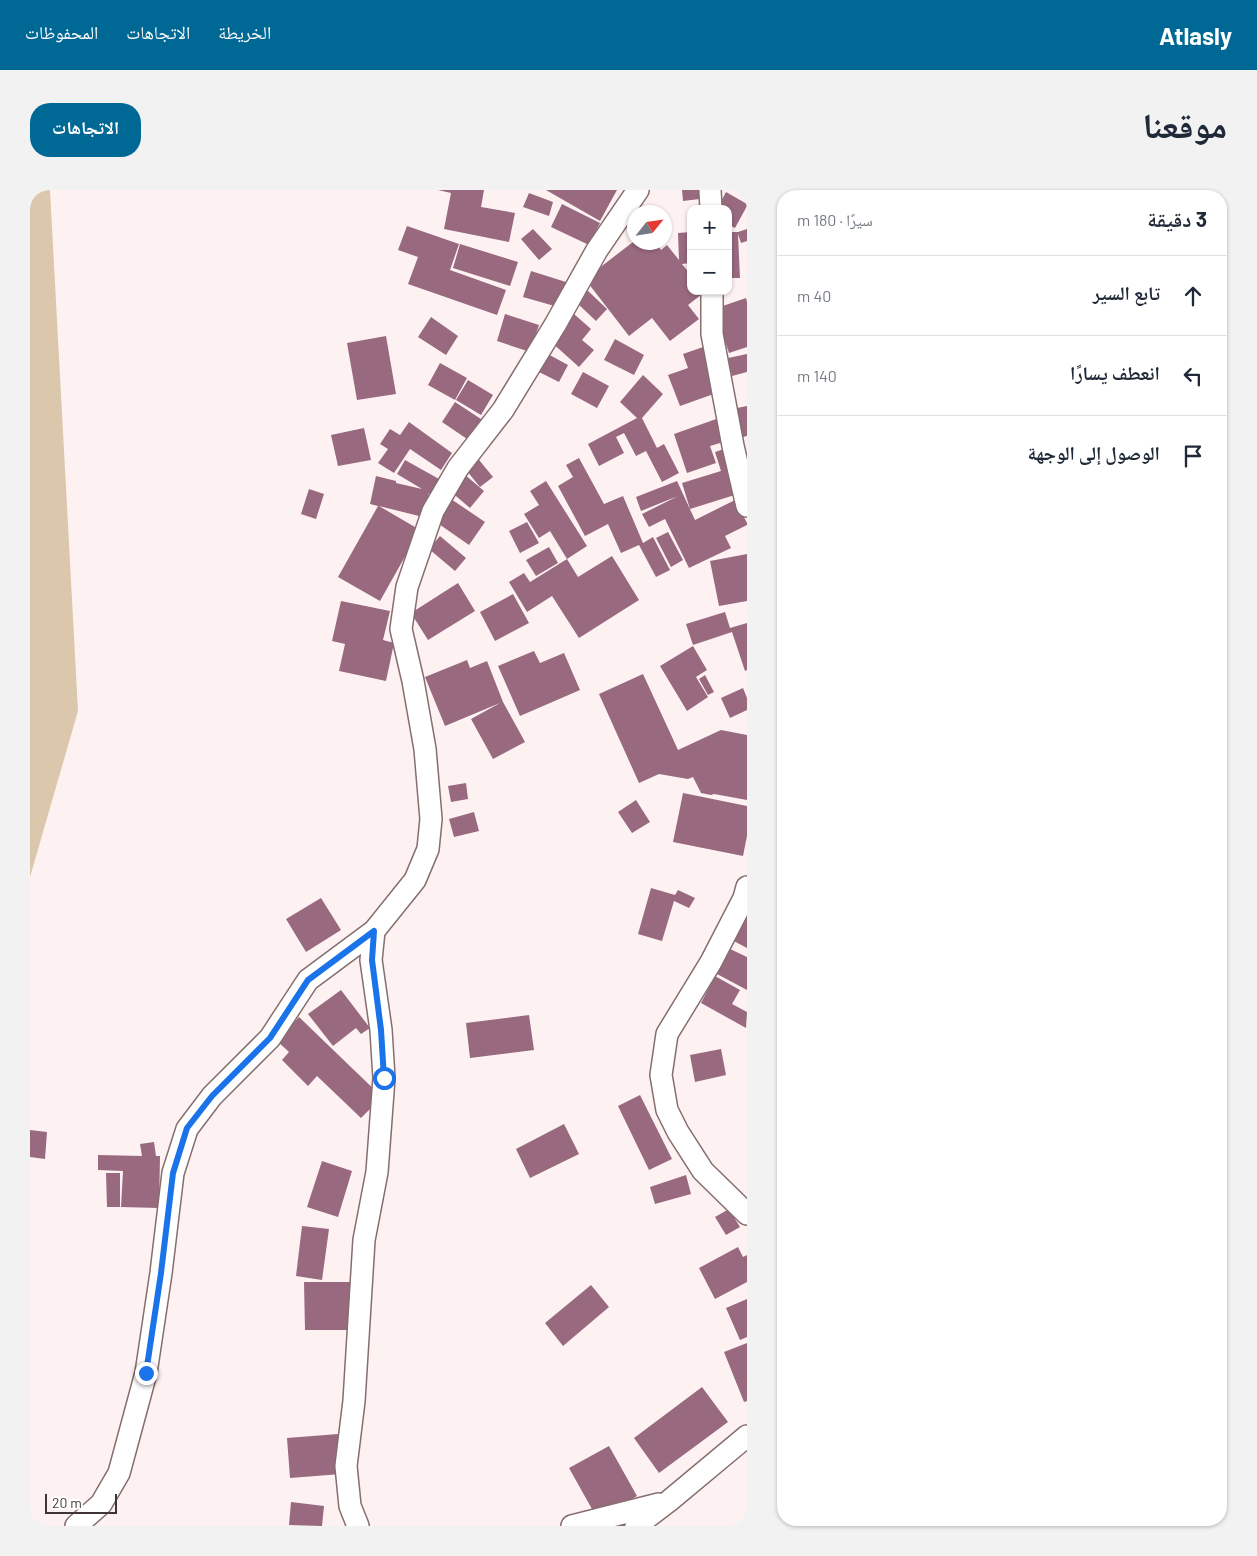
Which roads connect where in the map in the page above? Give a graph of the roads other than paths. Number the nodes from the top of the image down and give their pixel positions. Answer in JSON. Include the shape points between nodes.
{"nodes":[{"id":1,"x":638,"y":190,"type":"edge"},
{"id":2,"x":710,"y":190,"type":"edge"},
{"id":3,"x":711,"y":205,"type":"edge"},
{"id":4,"x":712,"y":295,"type":"edge"},
{"id":5,"x":747,"y":506,"type":"edge"},
{"id":6,"x":747,"y":887,"type":"edge"},
{"id":7,"x":374,"y":931,"type":"junction"},
{"id":8,"x":747,"y":1214,"type":"edge"},
{"id":9,"x":747,"y":1436,"type":"edge"},
{"id":10,"x":669,"y":1502,"type":"junction"},
{"id":11,"x":76,"y":1526,"type":"edge"},
{"id":12,"x":358,"y":1526,"type":"edge"},
{"id":13,"x":572,"y":1526,"type":"edge"},
{"id":14,"x":636,"y":1526,"type":"edge"}],
"edges":[{"from":1,"to":7,"type":"street","via":[[597,250],[503,410],[458,468],[433,511],[407,587],[401,629],[414,681],[425,749],[431,819],[428,849],[415,880]]},
{"from":2,"to":3,"type":"street"},
{"from":4,"to":5,"type":"street","via":[[712,334]]},
{"from":6,"to":8,"type":"street","via":[[711,962],[668,1034],[661,1075],[668,1110],[678,1132],[703,1171]]},
{"from":7,"to":11,"type":"street","via":[[308,980],[270,1038],[212,1096],[187,1128],[173,1173],[146,1373],[119,1473],[101,1504]]},
{"from":7,"to":12,"type":"street","via":[[372,960],[384,1078],[377,1172],[364,1240],[354,1401],[346,1466],[350,1506]]},
{"from":9,"to":10,"type":"street"},
{"from":10,"to":13,"type":"street"},
{"from":10,"to":14,"type":"street"}]}
